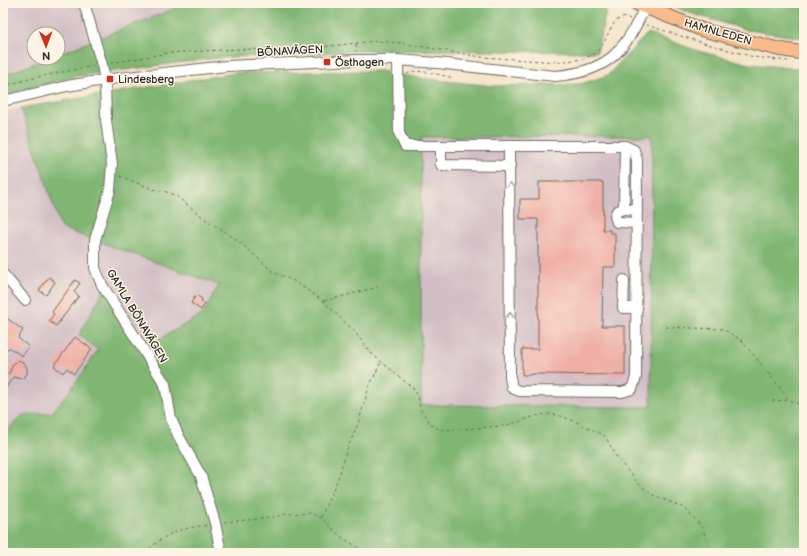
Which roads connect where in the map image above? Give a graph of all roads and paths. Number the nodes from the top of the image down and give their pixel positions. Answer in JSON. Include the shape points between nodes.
{"nodes":[{"id":1,"x":84,"y":3,"type":"edge"},
{"id":2,"x":640,"y":5,"type":"edge"},
{"id":3,"x":638,"y":22,"type":"junction"},
{"id":4,"x":804,"y":52,"type":"edge"},
{"id":5,"x":398,"y":60,"type":"junction"},
{"id":6,"x":790,"y":61,"type":"dead end"},
{"id":7,"x":406,"y":75,"type":"dead end"},
{"id":8,"x":454,"y":78,"type":"dead end"},
{"id":9,"x":105,"y":80,"type":"junction"},
{"id":10,"x":6,"y":100,"type":"edge"},
{"id":11,"x":441,"y":146,"type":"junction"},
{"id":12,"x":510,"y":146,"type":"junction"},
{"id":13,"x":625,"y":146,"type":"junction"},
{"id":14,"x":510,"y":166,"type":"junction"},
{"id":15,"x":111,"y":174,"type":"junction"},
{"id":16,"x":624,"y":209,"type":"junction"},
{"id":17,"x":637,"y":210,"type":"junction"},
{"id":18,"x":637,"y":223,"type":"junction"},
{"id":19,"x":3,"y":274,"type":"edge"},
{"id":20,"x":624,"y":280,"type":"dead end"},
{"id":21,"x":378,"y":287,"type":"dead end"},
{"id":22,"x":25,"y":300,"type":"dead end"},
{"id":23,"x":323,"y":301,"type":"junction"},
{"id":24,"x":637,"y":308,"type":"junction"},
{"id":25,"x":666,"y":327,"type":"dead end"},
{"id":26,"x":382,"y":362,"type":"junction"},
{"id":27,"x":789,"y":400,"type":"junction"},
{"id":28,"x":772,"y":401,"type":"dead end"},
{"id":29,"x":804,"y":406,"type":"edge"},
{"id":30,"x":320,"y":518,"type":"junction"},
{"id":31,"x":215,"y":523,"type":"junction"},
{"id":32,"x":145,"y":553,"type":"edge"},
{"id":33,"x":221,"y":553,"type":"edge"},
{"id":34,"x":366,"y":553,"type":"edge"},
{"id":35,"x":712,"y":553,"type":"edge"}],
"edges":[{"from":1,"to":9,"type":"street","name":"GAMLA BÖNAVÄGEN"},
{"from":2,"to":3,"type":"street","name":"BÖNAVÄGEN"},
{"from":2,"to":4,"type":"main road","name":"HAMNLEDEN","via":[[703,30],[778,49]]},
{"from":3,"to":5,"type":"street","name":"BÖNAVÄGEN","via":[[614,56],[592,70],[574,75],[555,76]]},
{"from":3,"to":6,"type":"path","via":[[754,56]]},
{"from":5,"to":9,"type":"street","name":"BÖNAVÄGEN","via":[[227,66]]},
{"from":5,"to":11,"type":"street","via":[[399,133],[405,146]]},
{"from":7,"to":8,"type":"path","via":[[410,71],[420,71]]},
{"from":9,"to":10,"type":"street","name":"BÖNAVÄGEN"},
{"from":9,"to":15,"type":"street","name":"GAMLA BÖNAVÄGEN"},
{"from":11,"to":12,"type":"street"},
{"from":11,"to":14,"type":"street","via":[[441,164]]},
{"from":12,"to":13,"type":"street"},
{"from":12,"to":14,"type":"street"},
{"from":13,"to":16,"type":"street"},
{"from":13,"to":17,"type":"street","via":[[634,150],[637,160]]},
{"from":24,"to":14,"type":"street","one_way":true,"via":[[636,377],[632,389],[622,392],[519,391],[512,388]]},
{"from":15,"to":23,"type":"path","via":[[176,196],[242,244],[273,272],[294,281]]},
{"from":15,"to":31,"type":"street","name":"GAMLA BÖNAVÄGEN","via":[[110,190],[95,240],[95,268],[102,285],[165,384],[171,418],[201,476]]},
{"from":16,"to":17,"type":"street"},
{"from":16,"to":18,"type":"street","via":[[617,211],[617,222]]},
{"from":17,"to":18,"type":"street"},
{"from":18,"to":24,"type":"street"},
{"from":19,"to":22,"type":"street"},
{"from":20,"to":24,"type":"street","via":[[623,308]]},
{"from":21,"to":23,"type":"path"},
{"from":23,"to":26,"type":"path"},
{"from":25,"to":27,"type":"path","via":[[723,329],[742,341]]},
{"from":26,"to":30,"type":"path","via":[[369,387],[339,476]]},
{"from":26,"to":35,"type":"path","via":[[415,390],[420,409],[432,425],[439,429],[503,426],[547,414],[558,415],[605,436],[618,459],[640,485],[653,495],[682,507],[698,521]]},
{"from":27,"to":28,"type":"path"},
{"from":27,"to":29,"type":"path"},
{"from":30,"to":31,"type":"path","via":[[310,513],[293,513]]},
{"from":30,"to":34,"type":"path","via":[[340,536]]},
{"from":31,"to":32,"type":"path","via":[[176,531],[156,542]]},
{"from":31,"to":33,"type":"street","name":"GAMLA BÖNAVÄGEN"}]}
